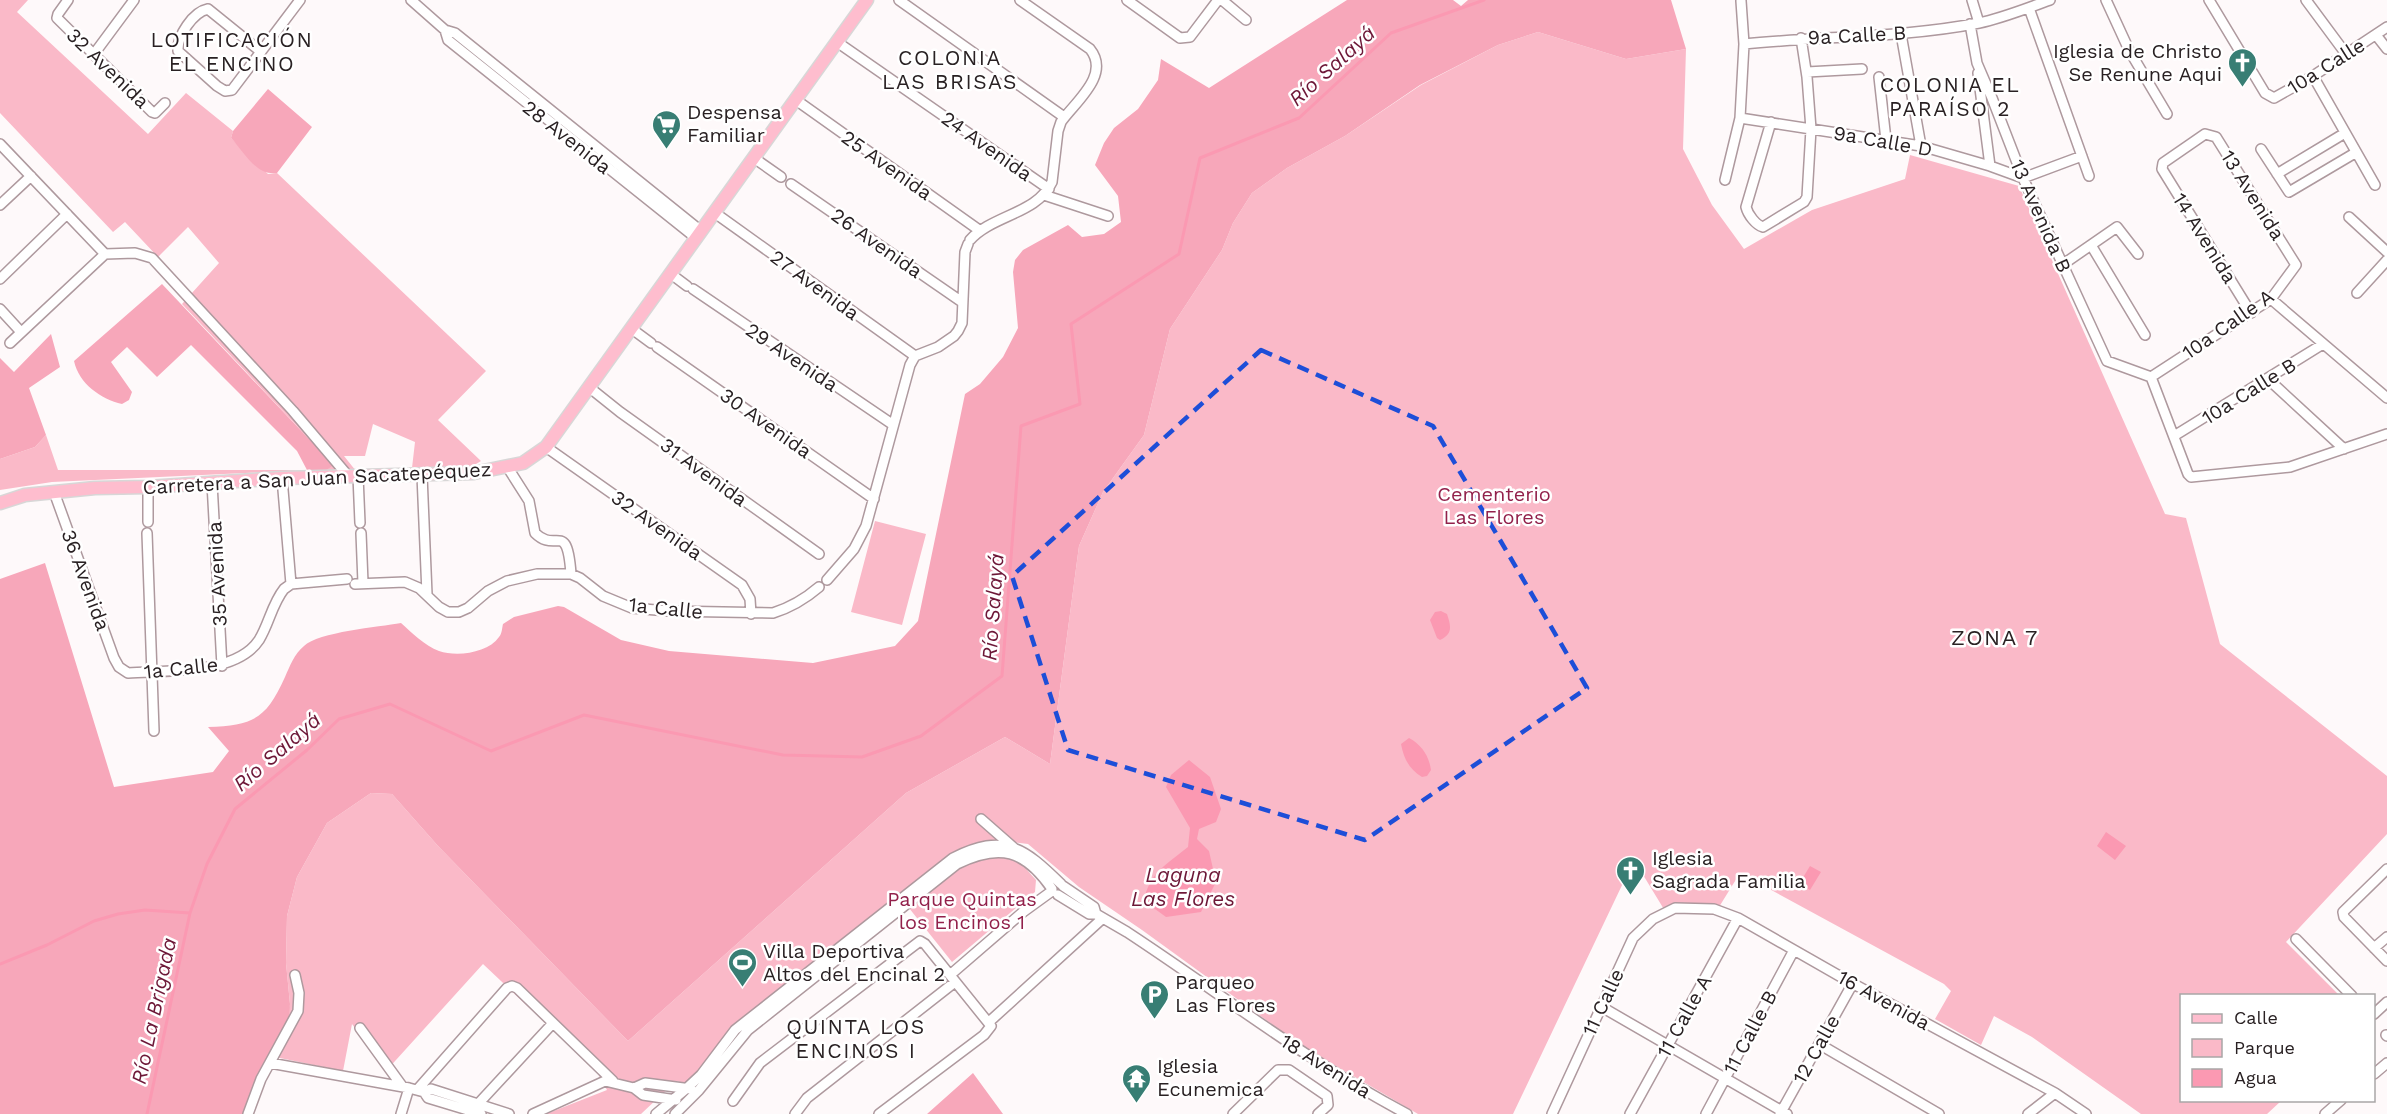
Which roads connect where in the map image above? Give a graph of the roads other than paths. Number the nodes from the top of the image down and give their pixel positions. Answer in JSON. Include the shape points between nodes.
{"nodes":[{"id":1,"x":68,"y":0,"type":"edge"},
{"id":2,"x":134,"y":0,"type":"edge"},
{"id":3,"x":300,"y":0,"type":"edge"},
{"id":4,"x":411,"y":0,"type":"edge"},
{"id":5,"x":867,"y":0,"type":"edge"},
{"id":6,"x":899,"y":0,"type":"edge"},
{"id":7,"x":1020,"y":0,"type":"edge"},
{"id":8,"x":1127,"y":0,"type":"edge"},
{"id":9,"x":1220,"y":0,"type":"edge"},
{"id":10,"x":1972,"y":0,"type":"edge"},
{"id":11,"x":2050,"y":0,"type":"edge"},
{"id":12,"x":2106,"y":0,"type":"edge"},
{"id":13,"x":2209,"y":0,"type":"edge"},
{"id":14,"x":2306,"y":0,"type":"edge"},
{"id":15,"x":1741,"y":1,"type":"edge"},
{"id":16,"x":2029,"y":8,"type":"junction"},
{"id":17,"x":1246,"y":20,"type":"dead end"},
{"id":18,"x":1975,"y":23,"type":"junction"},
{"id":19,"x":2387,"y":27,"type":"edge"},
{"id":20,"x":1901,"y":34,"type":"junction"},
{"id":21,"x":2376,"y":35,"type":"junction"},
{"id":22,"x":1801,"y":38,"type":"junction"},
{"id":23,"x":837,"y":42,"type":"junction"},
{"id":24,"x":1744,"y":44,"type":"junction"},
{"id":25,"x":2387,"y":49,"type":"edge"},
{"id":26,"x":260,"y":51,"type":"junction"},
{"id":27,"x":94,"y":54,"type":"junction"},
{"id":28,"x":2346,"y":54,"type":"junction"},
{"id":29,"x":1977,"y":63,"type":"junction"},
{"id":30,"x":1862,"y":69,"type":"dead end"},
{"id":31,"x":1807,"y":72,"type":"junction"},
{"id":32,"x":2313,"y":76,"type":"junction"},
{"id":33,"x":1879,"y":77,"type":"dead end"},
{"id":34,"x":796,"y":100,"type":"junction"},
{"id":35,"x":165,"y":103,"type":"dead end"},
{"id":36,"x":2167,"y":114,"type":"dead end"},
{"id":37,"x":1065,"y":117,"type":"junction"},
{"id":38,"x":1740,"y":118,"type":"junction"},
{"id":39,"x":1771,"y":122,"type":"junction"},
{"id":40,"x":1811,"y":129,"type":"junction"},
{"id":41,"x":2345,"y":134,"type":"junction"},
{"id":42,"x":1886,"y":140,"type":"junction"},
{"id":43,"x":0,"y":144,"type":"edge"},
{"id":44,"x":1921,"y":146,"type":"junction"},
{"id":45,"x":2261,"y":149,"type":"dead end"},
{"id":46,"x":2355,"y":153,"type":"junction"},
{"id":47,"x":2082,"y":156,"type":"junction"},
{"id":48,"x":754,"y":158,"type":"junction"},
{"id":49,"x":2163,"y":163,"type":"joint"},
{"id":50,"x":1990,"y":166,"type":"junction"},
{"id":51,"x":2277,"y":174,"type":"junction"},
{"id":52,"x":31,"y":176,"type":"junction"},
{"id":53,"x":2089,"y":176,"type":"dead end"},
{"id":54,"x":781,"y":177,"type":"dead end"},
{"id":55,"x":2023,"y":178,"type":"junction"},
{"id":56,"x":1725,"y":180,"type":"dead end"},
{"id":57,"x":791,"y":184,"type":"dead end"},
{"id":58,"x":2375,"y":185,"type":"dead end"},
{"id":59,"x":1046,"y":192,"type":"junction"},
{"id":60,"x":0,"y":205,"type":"edge"},
{"id":61,"x":715,"y":213,"type":"junction"},
{"id":62,"x":67,"y":214,"type":"junction"},
{"id":63,"x":1108,"y":216,"type":"dead end"},
{"id":64,"x":2349,"y":217,"type":"dead end"},
{"id":65,"x":979,"y":230,"type":"junction"},
{"id":66,"x":694,"y":231,"type":"junction"},
{"id":67,"x":2091,"y":245,"type":"junction"},
{"id":68,"x":2387,"y":252,"type":"edge"},
{"id":69,"x":105,"y":254,"type":"junction"},
{"id":70,"x":2138,"y":254,"type":"dead end"},
{"id":71,"x":2387,"y":260,"type":"edge"},
{"id":72,"x":2296,"y":264,"type":"joint"},
{"id":73,"x":2062,"y":265,"type":"junction"},
{"id":74,"x":671,"y":274,"type":"junction"},
{"id":75,"x":0,"y":279,"type":"edge"},
{"id":76,"x":2357,"y":293,"type":"dead end"},
{"id":77,"x":2271,"y":299,"type":"junction"},
{"id":78,"x":962,"y":302,"type":"junction"},
{"id":79,"x":0,"y":309,"type":"edge"},
{"id":80,"x":2251,"y":313,"type":"junction"},
{"id":81,"x":632,"y":329,"type":"junction"},
{"id":82,"x":21,"y":332,"type":"junction"},
{"id":83,"x":2145,"y":335,"type":"dead end"},
{"id":84,"x":10,"y":343,"type":"dead end"},
{"id":85,"x":2323,"y":344,"type":"junction"},
{"id":86,"x":915,"y":356,"type":"junction"},
{"id":87,"x":2151,"y":377,"type":"junction"},
{"id":88,"x":2268,"y":379,"type":"junction"},
{"id":89,"x":590,"y":388,"type":"junction"},
{"id":90,"x":2387,"y":398,"type":"edge"},
{"id":91,"x":892,"y":424,"type":"junction"},
{"id":92,"x":2387,"y":434,"type":"edge"},
{"id":93,"x":2174,"y":436,"type":"junction"},
{"id":94,"x":546,"y":447,"type":"junction"},
{"id":95,"x":2344,"y":449,"type":"junction"},
{"id":96,"x":508,"y":468,"type":"junction"},
{"id":97,"x":422,"y":475,"type":"junction"},
{"id":98,"x":353,"y":476,"type":"junction"},
{"id":99,"x":282,"y":478,"type":"junction"},
{"id":100,"x":212,"y":483,"type":"junction"},
{"id":101,"x":148,"y":488,"type":"junction"},
{"id":102,"x":54,"y":492,"type":"junction"},
{"id":103,"x":874,"y":499,"type":"junction"},
{"id":104,"x":0,"y":503,"type":"edge"},
{"id":105,"x":148,"y":522,"type":"dead end"},
{"id":106,"x":147,"y":533,"type":"dead end"},
{"id":107,"x":819,"y":554,"type":"dead end"},
{"id":108,"x":570,"y":574,"type":"junction"},
{"id":109,"x":827,"y":580,"type":"dead end"},
{"id":110,"x":355,"y":582,"type":"junction"},
{"id":111,"x":291,"y":584,"type":"junction"},
{"id":112,"x":819,"y":587,"type":"dead end"},
{"id":113,"x":427,"y":594,"type":"junction"},
{"id":114,"x":751,"y":614,"type":"junction"},
{"id":115,"x":222,"y":666,"type":"junction"},
{"id":116,"x":119,"y":667,"type":"joint"},
{"id":117,"x":152,"y":671,"type":"junction"},
{"id":118,"x":154,"y":731,"type":"dead end"},
{"id":119,"x":981,"y":819,"type":"dead end"},
{"id":120,"x":1014,"y":848,"type":"junction"},
{"id":121,"x":2387,"y":869,"type":"edge"},
{"id":122,"x":1062,"y":885,"type":"junction"},
{"id":123,"x":1054,"y":892,"type":"junction"},
{"id":124,"x":1675,"y":908,"type":"joint"},
{"id":125,"x":1100,"y":916,"type":"junction"},
{"id":126,"x":1738,"y":918,"type":"junction"},
{"id":127,"x":2387,"y":937,"type":"edge"},
{"id":128,"x":2296,"y":939,"type":"dead end"},
{"id":129,"x":2374,"y":948,"type":"junction"},
{"id":130,"x":1794,"y":950,"type":"junction"},
{"id":131,"x":2387,"y":961,"type":"edge"},
{"id":132,"x":295,"y":975,"type":"dead end"},
{"id":133,"x":953,"y":979,"type":"junction"},
{"id":134,"x":1853,"y":984,"type":"junction"},
{"id":135,"x":2350,"y":994,"type":"edge"},
{"id":136,"x":2387,"y":1002,"type":"edge"},
{"id":137,"x":1600,"y":1006,"type":"junction"},
{"id":138,"x":2375,"y":1013,"type":"edge"},
{"id":139,"x":989,"y":1022,"type":"junction"},
{"id":140,"x":553,"y":1023,"type":"junction"},
{"id":141,"x":360,"y":1028,"type":"dead end"},
{"id":142,"x":1819,"y":1044,"type":"junction"},
{"id":143,"x":1668,"y":1045,"type":"junction"},
{"id":144,"x":270,"y":1063,"type":"junction"},
{"id":145,"x":2387,"y":1063,"type":"edge"},
{"id":146,"x":2375,"y":1072,"type":"edge"},
{"id":147,"x":1725,"y":1078,"type":"junction"},
{"id":148,"x":613,"y":1081,"type":"junction"},
{"id":149,"x":634,"y":1088,"type":"junction"},
{"id":150,"x":413,"y":1089,"type":"junction"},
{"id":151,"x":687,"y":1089,"type":"junction"},
{"id":152,"x":699,"y":1090,"type":"junction"},
{"id":153,"x":2055,"y":1093,"type":"junction"},
{"id":154,"x":674,"y":1100,"type":"junction"},
{"id":155,"x":689,"y":1101,"type":"junction"},
{"id":156,"x":733,"y":1101,"type":"dead end"},
{"id":157,"x":2340,"y":1102,"type":"edge"},
{"id":158,"x":478,"y":1104,"type":"junction"},
{"id":159,"x":463,"y":1108,"type":"edge"},
{"id":160,"x":1783,"y":1113,"type":"edge"},
{"id":161,"x":248,"y":1114,"type":"edge"},
{"id":162,"x":401,"y":1114,"type":"edge"},
{"id":163,"x":481,"y":1114,"type":"edge"},
{"id":164,"x":509,"y":1114,"type":"edge"},
{"id":165,"x":533,"y":1114,"type":"edge"},
{"id":166,"x":656,"y":1114,"type":"edge"},
{"id":167,"x":675,"y":1114,"type":"edge"},
{"id":168,"x":795,"y":1114,"type":"edge"},
{"id":169,"x":879,"y":1114,"type":"edge"},
{"id":170,"x":1233,"y":1114,"type":"edge"},
{"id":171,"x":1318,"y":1114,"type":"edge"},
{"id":172,"x":1407,"y":1114,"type":"edge"},
{"id":173,"x":1552,"y":1114,"type":"edge"},
{"id":174,"x":1630,"y":1114,"type":"edge"},
{"id":175,"x":1706,"y":1114,"type":"edge"},
{"id":176,"x":1939,"y":1114,"type":"edge"},
{"id":177,"x":2028,"y":1114,"type":"edge"},
{"id":178,"x":2086,"y":1114,"type":"edge"},
{"id":179,"x":2325,"y":1114,"type":"edge"}],
"edges":[{"from":1,"to":27,"type":"street","name":"32 Avenida","via":[[57,18]]},
{"from":2,"to":27,"type":"street"},
{"from":3,"to":26,"type":"street"},
{"from":4,"to":66,"type":"street","name":"28 Avenida"},
{"from":5,"to":23,"type":"main road","name":"Carretera a San Juan Sacatepéquez"},
{"from":6,"to":37,"type":"street"},
{"from":7,"to":37,"type":"street","via":[[1096,55],[1096,74]]},
{"from":8,"to":9,"type":"street","via":[[1180,38],[1190,38]]},
{"from":9,"to":17,"type":"street"},
{"from":10,"to":18,"type":"street","name":"13 Avenida B"},
{"from":11,"to":16,"type":"street","name":"9a Calle B"},
{"from":12,"to":36,"type":"street"},
{"from":13,"to":32,"type":"street","name":"10a Calle","via":[[2265,93],[2276,98]]},
{"from":14,"to":28,"type":"street"},
{"from":15,"to":24,"type":"street"},
{"from":16,"to":18,"type":"street","name":"9a Calle B"},
{"from":16,"to":47,"type":"street"},
{"from":18,"to":20,"type":"street","name":"9a Calle B"},
{"from":18,"to":29,"type":"street","name":"13 Avenida B"},
{"from":19,"to":21,"type":"street","name":"10a Calle"},
{"from":20,"to":22,"type":"street","name":"9a Calle B"},
{"from":20,"to":44,"type":"street"},
{"from":21,"to":25,"type":"street"},
{"from":21,"to":28,"type":"street","name":"10a Calle"},
{"from":22,"to":24,"type":"street","name":"9a Calle B"},
{"from":22,"to":31,"type":"street"},
{"from":23,"to":34,"type":"main road","name":"Carretera a San Juan Sacatepéquez"},
{"from":23,"to":59,"type":"street","name":"24 Avenida"},
{"from":24,"to":38,"type":"street"},
{"from":26,"to":26,"type":"street","via":[[208,9],[202,10],[177,43],[178,51],[225,91],[232,90]]},
{"from":27,"to":35,"type":"street","name":"32 Avenida","via":[[152,112]]},
{"from":28,"to":32,"type":"street","name":"10a Calle"},
{"from":29,"to":50,"type":"street"},
{"from":29,"to":55,"type":"street","name":"13 Avenida B"},
{"from":30,"to":31,"type":"street"},
{"from":31,"to":40,"type":"street"},
{"from":32,"to":41,"type":"street"},
{"from":33,"to":42,"type":"street"},
{"from":34,"to":48,"type":"main road","name":"Carretera a San Juan Sacatepéquez"},
{"from":34,"to":65,"type":"street","name":"25 Avenida"},
{"from":37,"to":59,"type":"street","via":[[1058,132]]},
{"from":38,"to":39,"type":"street","name":"9a Calle D"},
{"from":38,"to":56,"type":"street"},
{"from":39,"to":40,"type":"street","name":"9a Calle D"},
{"from":39,"to":40,"type":"street","via":[[1746,207],[1763,227],[1804,202]]},
{"from":40,"to":42,"type":"street","name":"9a Calle D"},
{"from":41,"to":46,"type":"street"},
{"from":41,"to":51,"type":"street"},
{"from":42,"to":44,"type":"street","name":"9a Calle D"},
{"from":43,"to":52,"type":"street"},
{"from":44,"to":50,"type":"street","name":"9a Calle D"},
{"from":45,"to":51,"type":"street"},
{"from":46,"to":51,"type":"street","via":[[2289,192]]},
{"from":46,"to":58,"type":"street"},
{"from":47,"to":53,"type":"street"},
{"from":47,"to":55,"type":"street"},
{"from":48,"to":54,"type":"street"},
{"from":48,"to":61,"type":"main road","name":"Carretera a San Juan Sacatepéquez"},
{"from":49,"to":72,"type":"street","name":"13 Avenida","via":[[2205,134],[2216,137]]},
{"from":49,"to":80,"type":"street","name":"14 Avenida","via":[[2162,169]]},
{"from":50,"to":55,"type":"street","name":"9a Calle D"},
{"from":52,"to":60,"type":"street"},
{"from":52,"to":62,"type":"street"},
{"from":55,"to":73,"type":"street","name":"13 Avenida B"},
{"from":57,"to":78,"type":"street","name":"26 Avenida"},
{"from":59,"to":63,"type":"street","name":"24 Avenida"},
{"from":59,"to":65,"type":"street","via":[[1017,212]]},
{"from":61,"to":66,"type":"main road","name":"Carretera a San Juan Sacatepéquez"},
{"from":61,"to":86,"type":"street","name":"27 Avenida"},
{"from":62,"to":69,"type":"street"},
{"from":62,"to":75,"type":"street"},
{"from":64,"to":68,"type":"street"},
{"from":65,"to":78,"type":"street","via":[[969,242]]},
{"from":66,"to":74,"type":"main road","name":"Carretera a San Juan Sacatepéquez"},
{"from":67,"to":70,"type":"street","via":[[2117,227]]},
{"from":67,"to":73,"type":"street"},
{"from":67,"to":83,"type":"street"},
{"from":69,"to":82,"type":"street"},
{"from":69,"to":98,"type":"street","via":[[135,253],[152,258]]},
{"from":71,"to":76,"type":"street"},
{"from":72,"to":77,"type":"street","name":"10a Calle A"},
{"from":73,"to":87,"type":"street","name":"13 Avenida B","via":[[2107,361]]},
{"from":74,"to":81,"type":"main road","name":"Carretera a San Juan Sacatepéquez"},
{"from":74,"to":91,"type":"street","name":"29 Avenida"},
{"from":77,"to":80,"type":"street","name":"10a Calle A"},
{"from":77,"to":85,"type":"street"},
{"from":78,"to":86,"type":"street","via":[[962,322],[954,336]]},
{"from":79,"to":82,"type":"street"},
{"from":80,"to":87,"type":"street","name":"10a Calle A"},
{"from":81,"to":89,"type":"main road","name":"Carretera a San Juan Sacatepéquez"},
{"from":81,"to":103,"type":"street","name":"30 Avenida"},
{"from":82,"to":84,"type":"street"},
{"from":85,"to":88,"type":"street","name":"10a Calle B"},
{"from":85,"to":90,"type":"street"},
{"from":86,"to":91,"type":"street"},
{"from":87,"to":93,"type":"street"},
{"from":88,"to":93,"type":"street","name":"10a Calle B"},
{"from":88,"to":95,"type":"street"},
{"from":89,"to":94,"type":"main road","name":"Carretera a San Juan Sacatepéquez"},
{"from":89,"to":107,"type":"street","name":"31 Avenida"},
{"from":91,"to":103,"type":"street"},
{"from":92,"to":95,"type":"street"},
{"from":93,"to":95,"type":"street","via":[[2188,474],[2193,477],[2271,471]]},
{"from":94,"to":96,"type":"main road","name":"Carretera a San Juan Sacatepéquez","via":[[528,461]]},
{"from":94,"to":114,"type":"street","name":"32 Avenida","via":[[742,585],[750,599]]},
{"from":96,"to":97,"type":"main road","name":"Carretera a San Juan Sacatepéquez"},
{"from":96,"to":108,"type":"street","via":[[529,501],[535,533],[544,539],[562,541],[567,547]]},
{"from":97,"to":98,"type":"main road","name":"Carretera a San Juan Sacatepéquez"},
{"from":97,"to":113,"type":"street"},
{"from":98,"to":99,"type":"main road","name":"Carretera a San Juan Sacatepéquez"},
{"from":98,"to":110,"type":"street","via":[[361,528]]},
{"from":99,"to":100,"type":"main road","name":"Carretera a San Juan Sacatepéquez"},
{"from":99,"to":111,"type":"street"},
{"from":100,"to":101,"type":"main road","name":"Carretera a San Juan Sacatepéquez"},
{"from":100,"to":115,"type":"street","name":"35 Avenida"},
{"from":101,"to":102,"type":"main road","name":"Carretera a San Juan Sacatepéquez"},
{"from":101,"to":105,"type":"street"},
{"from":102,"to":104,"type":"main road","name":"Carretera a San Juan Sacatepéquez"},
{"from":102,"to":116,"type":"street","name":"36 Avenida"},
{"from":103,"to":109,"type":"street","via":[[854,549]]},
{"from":106,"to":117,"type":"street"},
{"from":108,"to":113,"type":"street","via":[[537,574],[507,580],[459,612],[439,607]]},
{"from":108,"to":114,"type":"street","name":"1a Calle","via":[[603,596],[632,608]]},
{"from":110,"to":111,"type":"street"},
{"from":110,"to":113,"type":"street","via":[[405,582]]},
{"from":111,"to":115,"type":"street","name":"1a Calle","via":[[280,594],[250,652]]},
{"from":112,"to":114,"type":"street","name":"1a Calle","via":[[788,609]]},
{"from":115,"to":117,"type":"street","name":"1a Calle"},
{"from":116,"to":117,"type":"street","name":"1a Calle","via":[[128,673]]},
{"from":117,"to":118,"type":"street"},
{"from":119,"to":120,"type":"street"},
{"from":120,"to":122,"type":"street","name":"18 Avenida","via":[[1033,856]]},
{"from":120,"to":151,"type":"street","name":"18 Avenida","via":[[976,849],[945,864],[735,1030]]},
{"from":121,"to":129,"type":"street","via":[[2343,912]]},
{"from":122,"to":123,"type":"street","via":[[1055,883]]},
{"from":122,"to":125,"type":"street","name":"18 Avenida","via":[[1094,907]]},
{"from":123,"to":125,"type":"street","name":"18 Avenida","via":[[1089,914]]},
{"from":123,"to":133,"type":"street","via":[[1023,912]]},
{"from":123,"to":152,"type":"street","name":"18 Avenida","via":[[1042,874],[1021,856],[990,853],[957,864],[748,1030]]},
{"from":124,"to":126,"type":"street","name":"16 Avenida","via":[[1714,909]]},
{"from":124,"to":137,"type":"street","name":"11 Calle","via":[[1653,919],[1633,938]]},
{"from":125,"to":139,"type":"street"},
{"from":125,"to":172,"type":"street","name":"18 Avenida","via":[[1300,1051]]},
{"from":126,"to":130,"type":"street","name":"16 Avenida"},
{"from":126,"to":143,"type":"street","name":"11 Calle A"},
{"from":127,"to":129,"type":"street"},
{"from":128,"to":135,"type":"street"},
{"from":129,"to":131,"type":"street"},
{"from":130,"to":134,"type":"street","name":"16 Avenida"},
{"from":130,"to":147,"type":"street","name":"11 Calle B"},
{"from":132,"to":144,"type":"street","via":[[297,1011]]},
{"from":133,"to":139,"type":"street"},
{"from":133,"to":156,"type":"street","via":[[925,944],[914,943],[760,1063]]},
{"from":133,"to":168,"type":"street","via":[[807,1098]]},
{"from":134,"to":142,"type":"street","name":"12 Calle"},
{"from":134,"to":153,"type":"street","name":"16 Avenida"},
{"from":136,"to":138,"type":"street"},
{"from":137,"to":143,"type":"street"},
{"from":137,"to":173,"type":"street","name":"11 Calle"},
{"from":139,"to":169,"type":"street","via":[[989,1031]]},
{"from":140,"to":148,"type":"street"},
{"from":140,"to":150,"type":"street","via":[[517,988],[507,988]]},
{"from":140,"to":158,"type":"street"},
{"from":141,"to":150,"type":"street"},
{"from":142,"to":160,"type":"street","name":"12 Calle"},
{"from":142,"to":176,"type":"street"},
{"from":143,"to":147,"type":"street"},
{"from":143,"to":174,"type":"street","name":"11 Calle A"},
{"from":144,"to":150,"type":"street"},
{"from":144,"to":161,"type":"street"},
{"from":145,"to":146,"type":"street"},
{"from":147,"to":160,"type":"street"},
{"from":147,"to":175,"type":"street","name":"11 Calle B"},
{"from":148,"to":149,"type":"street"},
{"from":148,"to":165,"type":"street","via":[[598,1083]]},
{"from":149,"to":151,"type":"street","via":[[645,1083]]},
{"from":149,"to":154,"type":"street","via":[[643,1095]]},
{"from":150,"to":159,"type":"street","via":[[431,1089]]},
{"from":150,"to":162,"type":"street"},
{"from":151,"to":152,"type":"street"},
{"from":151,"to":154,"type":"street","name":"18 Avenida"},
{"from":152,"to":155,"type":"street","name":"18 Avenida"},
{"from":153,"to":177,"type":"street"},
{"from":153,"to":178,"type":"street","name":"16 Avenida"},
{"from":154,"to":155,"type":"street"},
{"from":154,"to":166,"type":"street","name":"18 Avenida"},
{"from":155,"to":167,"type":"street","name":"18 Avenida"},
{"from":157,"to":179,"type":"street"},
{"from":158,"to":159,"type":"street"},
{"from":158,"to":164,"type":"street"},
{"from":159,"to":163,"type":"street"},
{"from":170,"to":171,"type":"street","via":[[1283,1068],[1327,1096],[1328,1104]]}]}
